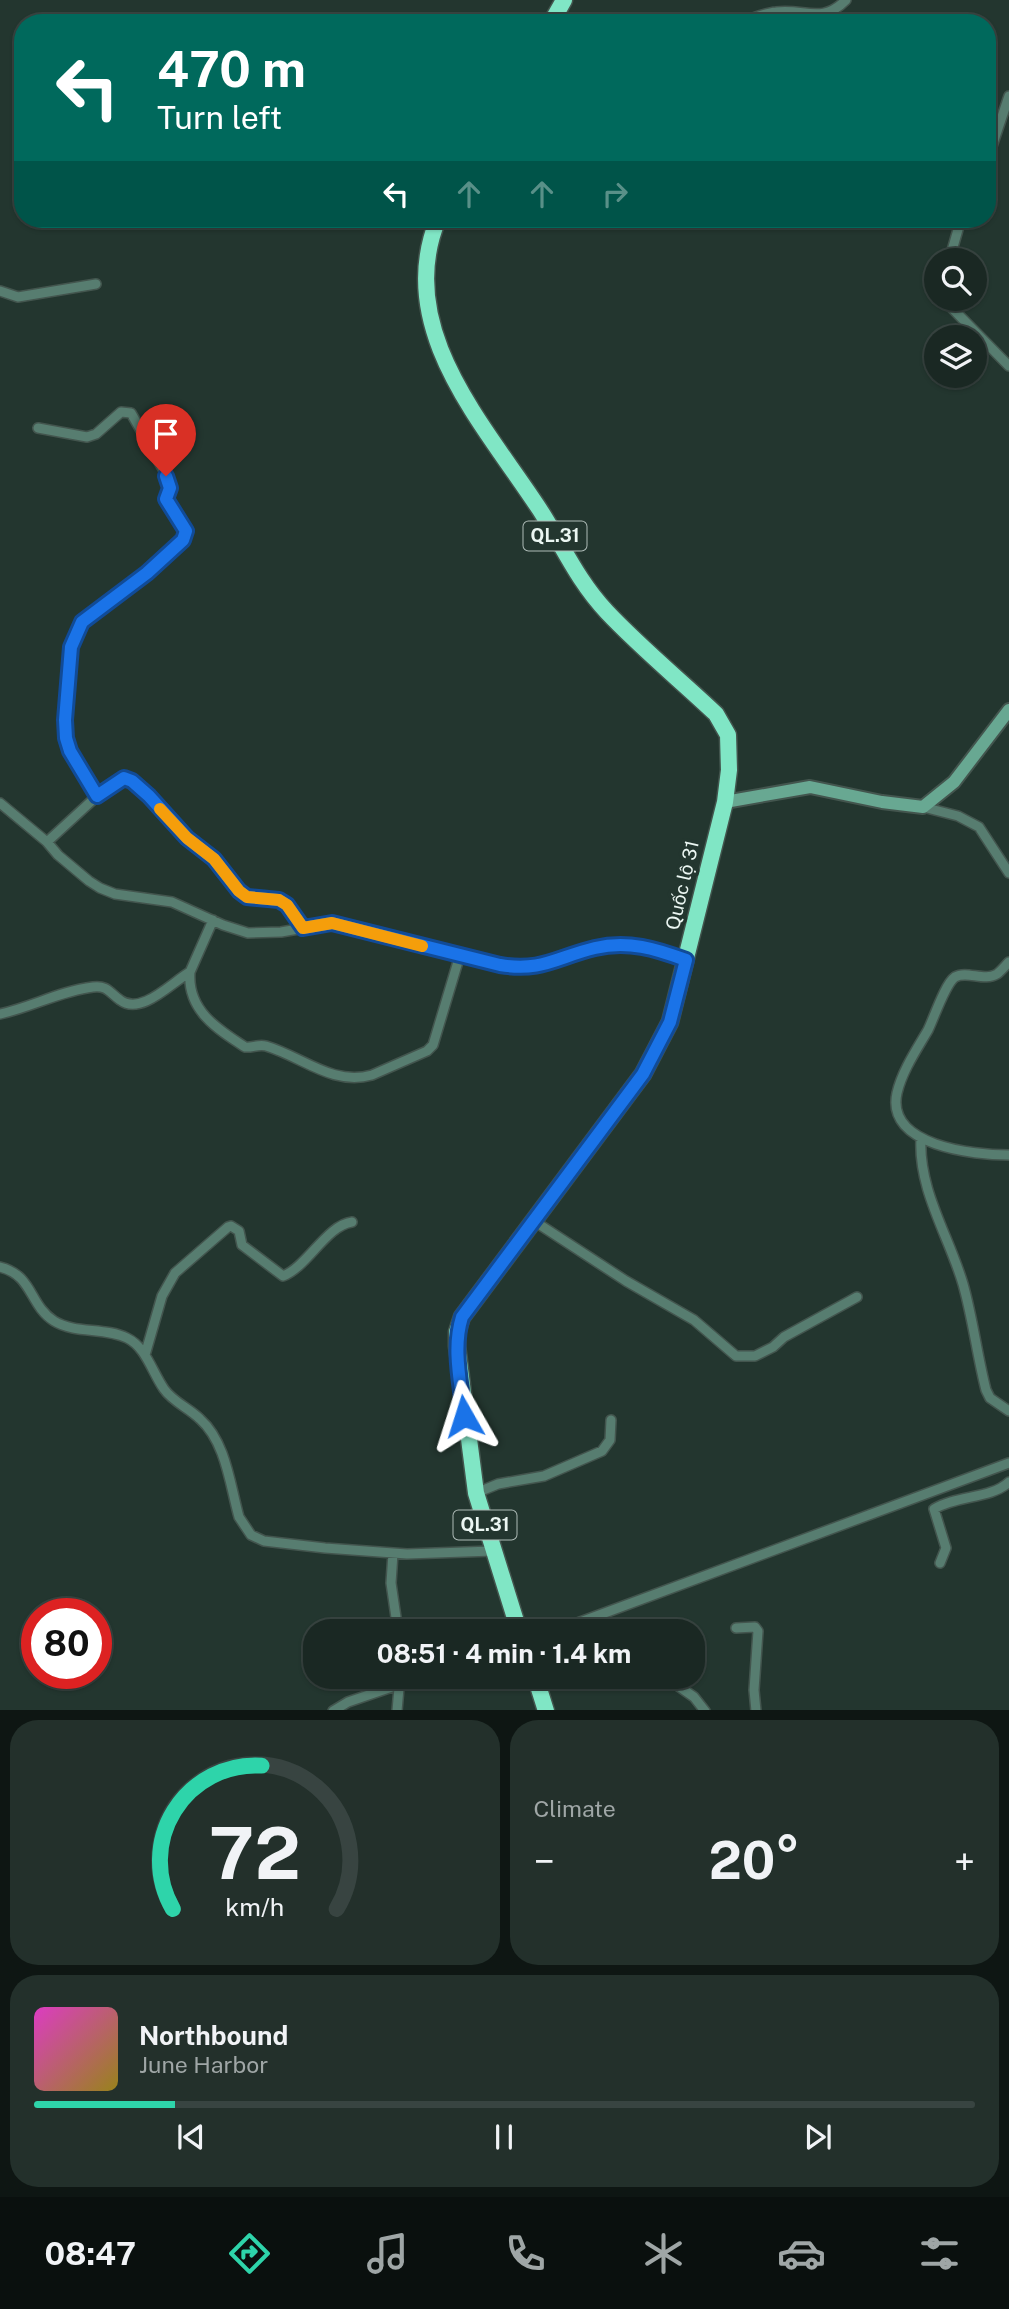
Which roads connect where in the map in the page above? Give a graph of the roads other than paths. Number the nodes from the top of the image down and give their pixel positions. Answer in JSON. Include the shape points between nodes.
{"nodes":[{"id":1,"x":846,"y":0,"type":"edge"},
{"id":2,"x":768,"y":14,"type":"edge"},
{"id":3,"x":806,"y":14,"type":"edge"},
{"id":4,"x":825,"y":14,"type":"edge"},
{"id":5,"x":1009,"y":96,"type":"edge"},
{"id":6,"x":996,"y":134,"type":"edge"},
{"id":7,"x":434,"y":228,"type":"edge"},
{"id":8,"x":958,"y":228,"type":"edge"},
{"id":9,"x":953,"y":248,"type":"edge"},
{"id":10,"x":96,"y":284,"type":"dead end"},
{"id":11,"x":0,"y":291,"type":"edge"},
{"id":12,"x":955,"y":311,"type":"edge"},
{"id":13,"x":1009,"y":366,"type":"edge"},
{"id":14,"x":38,"y":428,"type":"dead end"},
{"id":15,"x":1009,"y":710,"type":"edge"},
{"id":16,"x":97,"y":796,"type":"junction"},
{"id":17,"x":725,"y":802,"type":"junction"},
{"id":18,"x":0,"y":803,"type":"edge"},
{"id":19,"x":923,"y":807,"type":"junction"},
{"id":20,"x":47,"y":842,"type":"junction"},
{"id":21,"x":1009,"y":873,"type":"edge"},
{"id":22,"x":213,"y":920,"type":"junction"},
{"id":23,"x":303,"y":928,"type":"junction"},
{"id":24,"x":460,"y":955,"type":"junction"},
{"id":25,"x":686,"y":960,"type":"junction"},
{"id":26,"x":1009,"y":962,"type":"edge"},
{"id":27,"x":190,"y":972,"type":"junction"},
{"id":28,"x":0,"y":1014,"type":"edge"},
{"id":29,"x":921,"y":1138,"type":"junction"},
{"id":30,"x":1009,"y":1155,"type":"edge"},
{"id":31,"x":534,"y":1221,"type":"junction"},
{"id":32,"x":352,"y":1222,"type":"dead end"},
{"id":33,"x":0,"y":1266,"type":"edge"},
{"id":34,"x":857,"y":1297,"type":"dead end"},
{"id":35,"x":145,"y":1355,"type":"junction"},
{"id":36,"x":1009,"y":1411,"type":"edge"},
{"id":37,"x":611,"y":1420,"type":"dead end"},
{"id":38,"x":1009,"y":1463,"type":"edge"},
{"id":39,"x":1009,"y":1482,"type":"edge"},
{"id":40,"x":476,"y":1493,"type":"junction"},
{"id":41,"x":493,"y":1551,"type":"junction"},
{"id":42,"x":393,"y":1553,"type":"junction"},
{"id":43,"x":940,"y":1563,"type":"dead end"},
{"id":44,"x":396,"y":1619,"type":"edge"},
{"id":45,"x":515,"y":1619,"type":"edge"},
{"id":46,"x":588,"y":1619,"type":"edge"},
{"id":47,"x":736,"y":1628,"type":"dead end"},
{"id":48,"x":380,"y":1689,"type":"edge"},
{"id":49,"x":399,"y":1689,"type":"edge"},
{"id":50,"x":539,"y":1689,"type":"edge"},
{"id":51,"x":683,"y":1689,"type":"edge"},
{"id":52,"x":332,"y":1710,"type":"edge"},
{"id":53,"x":397,"y":1710,"type":"edge"},
{"id":54,"x":546,"y":1710,"type":"edge"},
{"id":55,"x":705,"y":1710,"type":"edge"},
{"id":56,"x":756,"y":1710,"type":"edge"}],
"edges":[{"from":1,"to":4,"type":"street"},
{"from":2,"to":3,"type":"street"},
{"from":5,"to":6,"type":"street"},
{"from":7,"to":17,"type":"highway","name":"Quốc lộ 31","number":"QL.31","via":[[426,272],[433,336],[575,572],[607,612],[723,724],[729,748]]},
{"from":8,"to":9,"type":"street"},
{"from":10,"to":11,"type":"street","via":[[18,297]]},
{"from":12,"to":13,"type":"street"},
{"from":14,"to":16,"type":"street","via":[[87,437],[121,412],[131,413],[166,476],[170,488],[166,499],[186,531],[183,540],[147,573],[82,622],[71,647],[66,738]]},
{"from":15,"to":19,"type":"street","via":[[954,782]]},
{"from":16,"to":20,"type":"street"},
{"from":16,"to":23,"type":"street","via":[[124,778],[132,781],[214,859],[239,891],[247,897],[279,900]]},
{"from":17,"to":19,"type":"street","via":[[810,787]]},
{"from":17,"to":25,"type":"highway","name":"Quốc lộ 31","number":"QL.31"},
{"from":18,"to":20,"type":"street"},
{"from":19,"to":21,"type":"street","via":[[979,827]]},
{"from":20,"to":22,"type":"street","via":[[89,881],[107,891],[162,899]]},
{"from":22,"to":23,"type":"street","via":[[248,933]]},
{"from":22,"to":27,"type":"street"},
{"from":23,"to":24,"type":"street","via":[[332,923]]},
{"from":24,"to":25,"type":"street","via":[[522,968],[597,947],[631,944]]},
{"from":24,"to":27,"type":"street","via":[[433,1045],[363,1078],[329,1074],[264,1045],[245,1047],[201,1014]]},
{"from":25,"to":31,"type":"highway","name":"Quốc lộ 31","number":"QL.31","via":[[670,1022],[643,1074]]},
{"from":26,"to":29,"type":"street","via":[[997,974],[961,975],[950,983],[897,1092],[898,1116]]},
{"from":27,"to":28,"type":"street","via":[[141,1004],[130,1006],[110,990],[97,987],[44,998]]},
{"from":29,"to":30,"type":"street","via":[[969,1153]]},
{"from":29,"to":36,"type":"street","via":[[922,1167],[963,1284],[986,1390]]},
{"from":31,"to":34,"type":"street","via":[[694,1320],[736,1356],[755,1356]]},
{"from":31,"to":40,"type":"highway","name":"Quốc lộ 31","number":"QL.31","via":[[462,1317],[457,1332]]},
{"from":32,"to":35,"type":"street","via":[[338,1228],[283,1276],[242,1245],[239,1231],[228,1227],[175,1273],[162,1296]]},
{"from":33,"to":35,"type":"street","via":[[19,1275],[41,1310],[58,1324],[126,1337]]},
{"from":35,"to":42,"type":"street","via":[[169,1396],[201,1419],[214,1435],[239,1517],[251,1535],[264,1541]]},
{"from":37,"to":40,"type":"street","via":[[610,1440],[602,1451],[544,1476]]},
{"from":38,"to":46,"type":"street"},
{"from":39,"to":43,"type":"street","via":[[995,1491],[934,1509],[946,1548]]},
{"from":40,"to":41,"type":"highway","name":"Quốc lộ 31","number":"QL.31"},
{"from":41,"to":42,"type":"street"},
{"from":41,"to":45,"type":"highway","name":"Quốc lộ 31","number":"QL.31"},
{"from":42,"to":44,"type":"street"},
{"from":47,"to":56,"type":"street","via":[[755,1627],[758,1631]]},
{"from":48,"to":52,"type":"street"},
{"from":49,"to":53,"type":"street"},
{"from":50,"to":54,"type":"highway"},
{"from":51,"to":55,"type":"street"}]}
